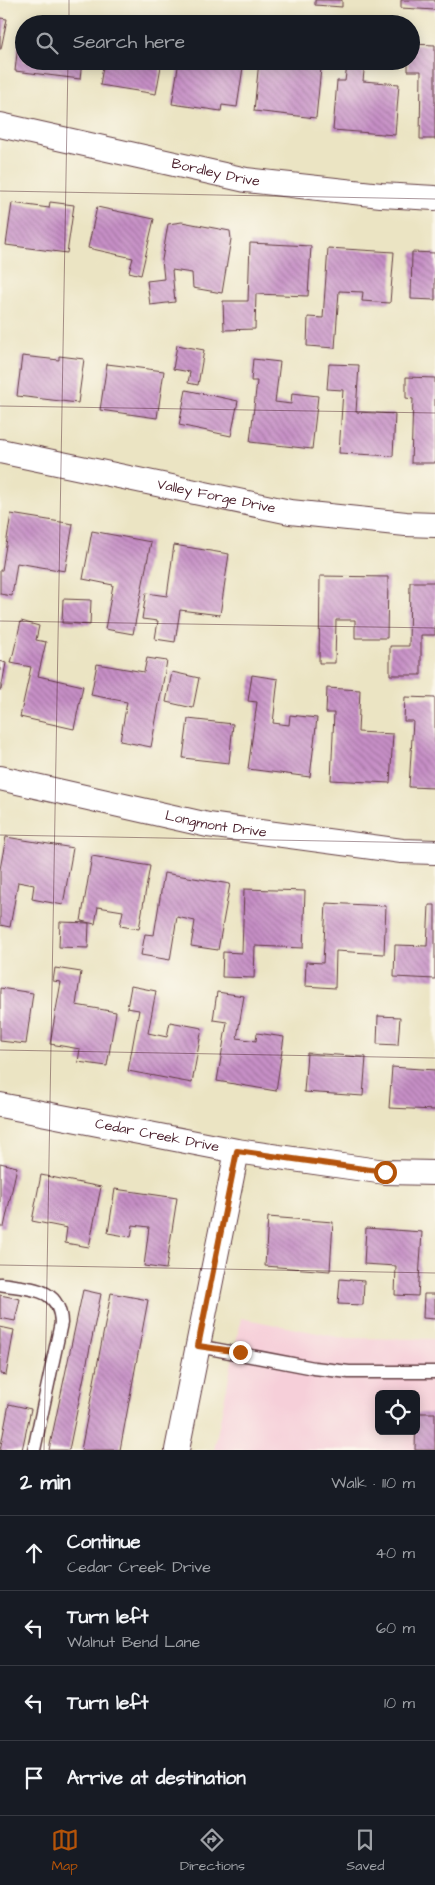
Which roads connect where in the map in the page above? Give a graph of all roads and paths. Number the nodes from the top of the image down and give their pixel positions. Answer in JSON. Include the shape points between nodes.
{"nodes":[{"id":1,"x":0,"y":125,"type":"edge"},
{"id":2,"x":435,"y":198,"type":"edge"},
{"id":3,"x":0,"y":452,"type":"edge"},
{"id":4,"x":435,"y":524,"type":"edge"},
{"id":5,"x":0,"y":778,"type":"edge"},
{"id":6,"x":435,"y":852,"type":"edge"},
{"id":7,"x":0,"y":1105,"type":"edge"},
{"id":8,"x":237,"y":1151,"type":"junction"},
{"id":9,"x":435,"y":1173,"type":"edge"},
{"id":10,"x":0,"y":1284,"type":"edge"},
{"id":11,"x":198,"y":1346,"type":"junction"},
{"id":12,"x":435,"y":1372,"type":"edge"},
{"id":13,"x":34,"y":1450,"type":"edge"},
{"id":14,"x":177,"y":1450,"type":"edge"}],
"edges":[{"from":1,"to":2,"type":"street","name":"Bordley Drive","via":[[246,180]]},
{"from":3,"to":4,"type":"street","name":"Valley Forge Drive","via":[[290,512]]},
{"from":5,"to":6,"type":"street","name":"Longmont Drive","via":[[208,825],[402,851]]},
{"from":7,"to":8,"type":"street","name":"Cedar Creek Drive"},
{"from":8,"to":9,"type":"street","name":"Cedar Creek Drive","via":[[385,1172]]},
{"from":8,"to":11,"type":"street"},
{"from":10,"to":13,"type":"lane","via":[[44,1292],[55,1299],[61,1310]]},
{"from":11,"to":12,"type":"lane","via":[[349,1372]]},
{"from":11,"to":14,"type":"street"}]}
